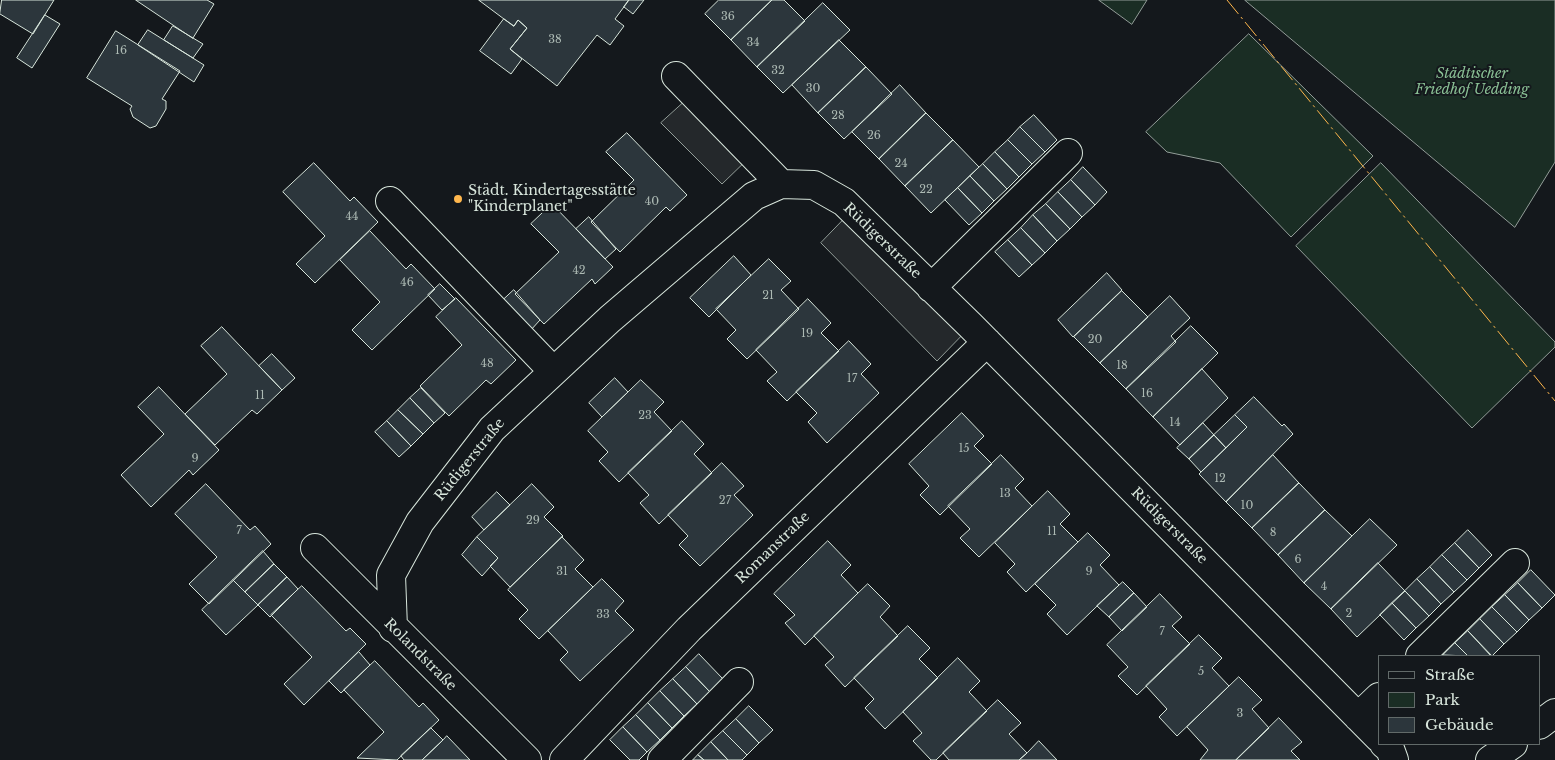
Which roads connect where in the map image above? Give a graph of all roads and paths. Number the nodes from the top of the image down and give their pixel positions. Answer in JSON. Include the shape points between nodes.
{"nodes":[{"id":1,"x":676,"y":76,"type":"dead end"},
{"id":2,"x":1068,"y":153,"type":"dead end"},
{"id":3,"x":781,"y":184,"type":"junction"},
{"id":4,"x":390,"y":202,"type":"dead end"},
{"id":5,"x":931,"y":288,"type":"junction"},
{"id":6,"x":986,"y":342,"type":"junction"},
{"id":7,"x":553,"y":371,"type":"junction"},
{"id":8,"x":315,"y":548,"type":"dead end"},
{"id":9,"x":1515,"y":563,"type":"dead end"},
{"id":10,"x":393,"y":628,"type":"junction"},
{"id":11,"x":1421,"y":655,"type":"edge"},
{"id":12,"x":739,"y":682,"type":"dead end"},
{"id":13,"x":1378,"y":698,"type":"edge"},
{"id":14,"x":1555,"y":713,"type":"edge"},
{"id":15,"x":1358,"y":717,"type":"junction"},
{"id":16,"x":1540,"y":724,"type":"edge"},
{"id":17,"x":1378,"y":737,"type":"edge"},
{"id":18,"x":1385,"y":745,"type":"edge"},
{"id":19,"x":1512,"y":745,"type":"edge"},
{"id":20,"x":527,"y":760,"type":"edge"},
{"id":21,"x":564,"y":760,"type":"edge"},
{"id":22,"x":662,"y":760,"type":"edge"},
{"id":23,"x":1394,"y":760,"type":"edge"},
{"id":24,"x":1490,"y":760,"type":"edge"}],
"edges":[{"from":1,"to":3,"type":"street"},
{"from":2,"to":5,"type":"street"},
{"from":3,"to":5,"type":"street","name":"Rüdigerstraße","via":[[814,186],[844,202]]},
{"from":3,"to":7,"type":"street","name":"Rüdigerstraße","via":[[754,196]]},
{"from":4,"to":7,"type":"street"},
{"from":5,"to":6,"type":"street","name":"Rüdigerstraße"},
{"from":6,"to":15,"type":"street","name":"Rüdigerstraße"},
{"from":6,"to":21,"type":"street","name":"Romanstraße","via":[[689,629]]},
{"from":7,"to":10,"type":"street","name":"Rüdigerstraße","via":[[492,429],[420,522],[391,575]]},
{"from":8,"to":10,"type":"street","name":"Rolandstraße"},
{"from":9,"to":11,"type":"street"},
{"from":10,"to":20,"type":"street","name":"Rolandstraße"},
{"from":12,"to":22,"type":"street"},
{"from":13,"to":15,"type":"street"},
{"from":14,"to":16,"type":"street"},
{"from":15,"to":17,"type":"street","name":"Rüdigerstraße"},
{"from":18,"to":23,"type":"street"},
{"from":19,"to":24,"type":"street"}]}
